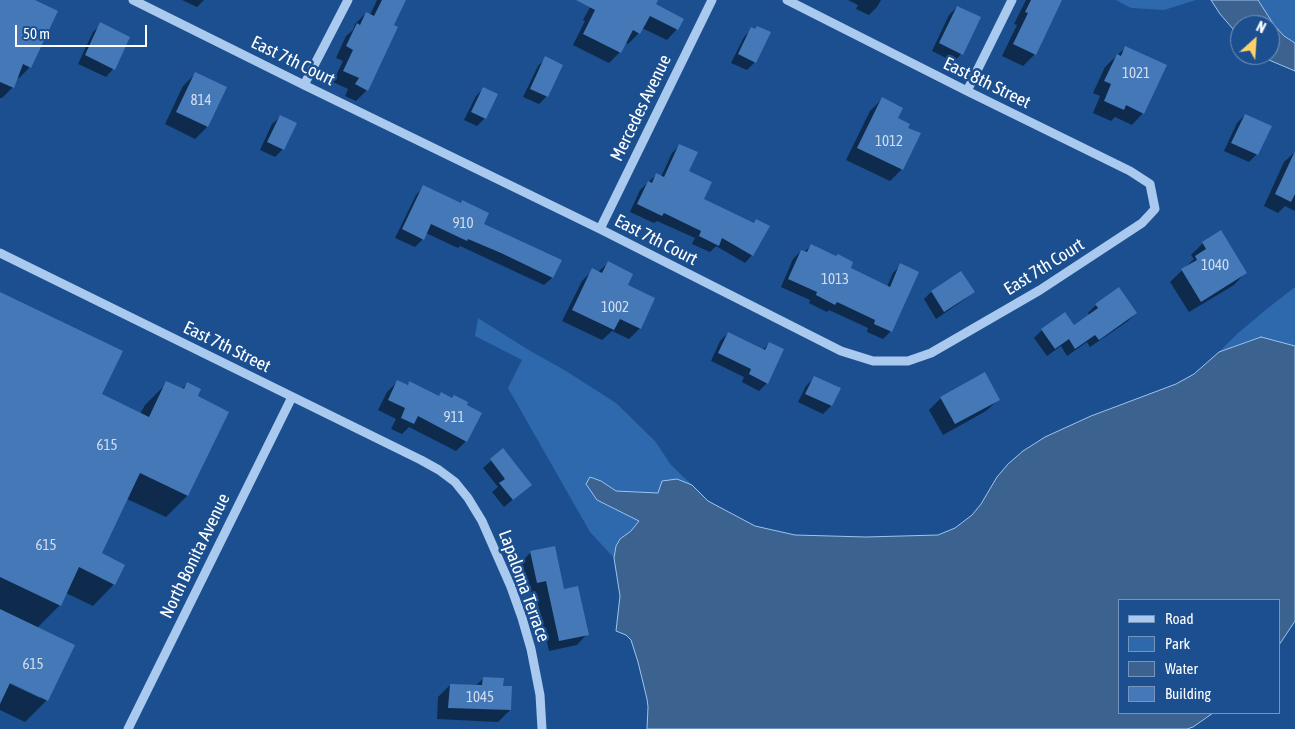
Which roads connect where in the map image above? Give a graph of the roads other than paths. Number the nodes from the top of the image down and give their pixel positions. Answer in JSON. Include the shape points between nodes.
{"nodes":[{"id":1,"x":133,"y":0,"type":"edge"},
{"id":2,"x":348,"y":0,"type":"edge"},
{"id":3,"x":712,"y":0,"type":"edge"},
{"id":4,"x":787,"y":0,"type":"edge"},
{"id":5,"x":1012,"y":0,"type":"edge"},
{"id":6,"x":304,"y":85,"type":"junction"},
{"id":7,"x":967,"y":91,"type":"junction"},
{"id":8,"x":1155,"y":209,"type":"joint"},
{"id":9,"x":600,"y":230,"type":"junction"},
{"id":10,"x":0,"y":253,"type":"edge"},
{"id":11,"x":292,"y":397,"type":"junction"},
{"id":12,"x":439,"y":470,"type":"joint"},
{"id":13,"x":128,"y":729,"type":"edge"},
{"id":14,"x":542,"y":729,"type":"edge"}],
"edges":[{"from":1,"to":6,"type":"street","name":"East 7th Court"},
{"from":2,"to":6,"type":"street"},
{"from":3,"to":9,"type":"street","name":"Mercedes Avenue"},
{"from":4,"to":7,"type":"street","name":"East 8th Street"},
{"from":5,"to":7,"type":"street"},
{"from":6,"to":9,"type":"street","name":"East 7th Court"},
{"from":7,"to":8,"type":"street","name":"East 8th Street","via":[[1130,171],[1150,184]]},
{"from":8,"to":9,"type":"street","name":"East 7th Court","via":[[1142,223],[1040,290],[931,353],[908,361],[873,361],[841,351]]},
{"from":10,"to":11,"type":"street","name":"East 7th Street"},
{"from":11,"to":12,"type":"street","name":"East 7th Street"},
{"from":11,"to":13,"type":"street","name":"North Bonita Avenue"},
{"from":12,"to":14,"type":"street","name":"Lapaloma Terrace","via":[[455,482],[473,505],[506,575],[530,650],[540,695]]}]}
